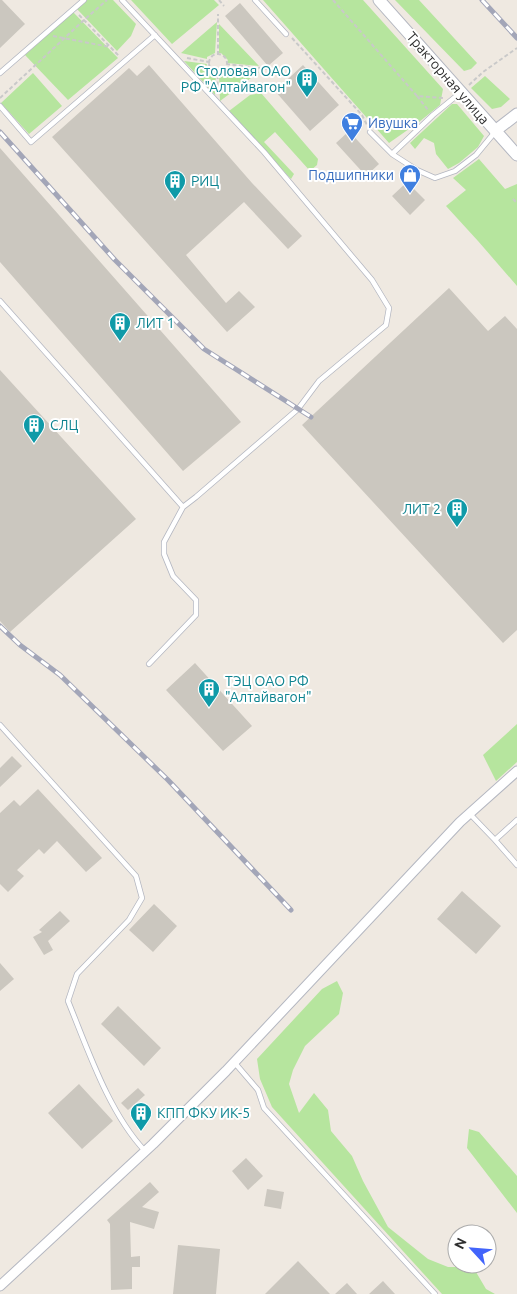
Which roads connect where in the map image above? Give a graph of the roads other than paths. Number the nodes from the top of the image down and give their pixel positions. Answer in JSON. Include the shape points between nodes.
{"nodes":[{"id":1,"x":84,"y":0,"type":"edge"},
{"id":2,"x":122,"y":0,"type":"edge"},
{"id":3,"x":255,"y":0,"type":"edge"},
{"id":4,"x":379,"y":0,"type":"edge"},
{"id":5,"x":286,"y":34,"type":"road end"},
{"id":6,"x":155,"y":35,"type":"junction"},
{"id":7,"x":0,"y":73,"type":"edge"},
{"id":8,"x":457,"y":95,"type":"junction"},
{"id":9,"x":0,"y":106,"type":"edge"},
{"id":10,"x":517,"y":114,"type":"edge"},
{"id":11,"x":496,"y":131,"type":"junction"},
{"id":12,"x":370,"y":132,"type":"road end"},
{"id":13,"x":392,"y":154,"type":"junction"},
{"id":14,"x":517,"y":155,"type":"edge"},
{"id":15,"x":0,"y":301,"type":"edge"},
{"id":16,"x":183,"y":506,"type":"junction"},
{"id":17,"x":149,"y":664,"type":"dead end"},
{"id":18,"x":0,"y":725,"type":"edge"},
{"id":19,"x":517,"y":771,"type":"edge"},
{"id":20,"x":470,"y":814,"type":"junction"},
{"id":21,"x":517,"y":820,"type":"edge"},
{"id":22,"x":495,"y":840,"type":"junction"},
{"id":23,"x":517,"y":865,"type":"edge"},
{"id":24,"x":234,"y":1062,"type":"junction"},
{"id":25,"x":146,"y":1151,"type":"junction"},
{"id":26,"x":0,"y":1286,"type":"edge"},
{"id":27,"x":435,"y":1294,"type":"edge"}],
"edges":[{"from":1,"to":7,"type":"lane"},
{"from":2,"to":6,"type":"lane"},
{"from":3,"to":5,"type":"lane"},
{"from":4,"to":8,"type":"main road","name":"Тракторная улица"},
{"from":6,"to":9,"type":"lane","via":[[30,142]]},
{"from":6,"to":16,"type":"lane","via":[[264,152],[366,272],[389,308],[386,325],[319,381],[298,409]]},
{"from":8,"to":11,"type":"main road","name":"Тракторная улица"},
{"from":8,"to":13,"type":"lane"},
{"from":10,"to":11,"type":"main road"},
{"from":11,"to":13,"type":"lane","via":[[476,155],[455,171],[435,178]]},
{"from":11,"to":14,"type":"main road","name":"Тракторная улица"},
{"from":12,"to":13,"type":"lane"},
{"from":15,"to":16,"type":"lane"},
{"from":16,"to":17,"type":"lane","via":[[164,542],[164,554],[173,576],[196,600],[196,614]]},
{"from":18,"to":25,"type":"lane","via":[[136,876],[142,898],[129,920],[77,974],[68,1001],[121,1120]]},
{"from":19,"to":20,"type":"street"},
{"from":20,"to":22,"type":"lane"},
{"from":20,"to":24,"type":"street"},
{"from":21,"to":22,"type":"lane"},
{"from":22,"to":23,"type":"lane"},
{"from":24,"to":25,"type":"street"},
{"from":24,"to":27,"type":"lane","via":[[258,1090],[264,1108]]},
{"from":25,"to":26,"type":"street"}]}
